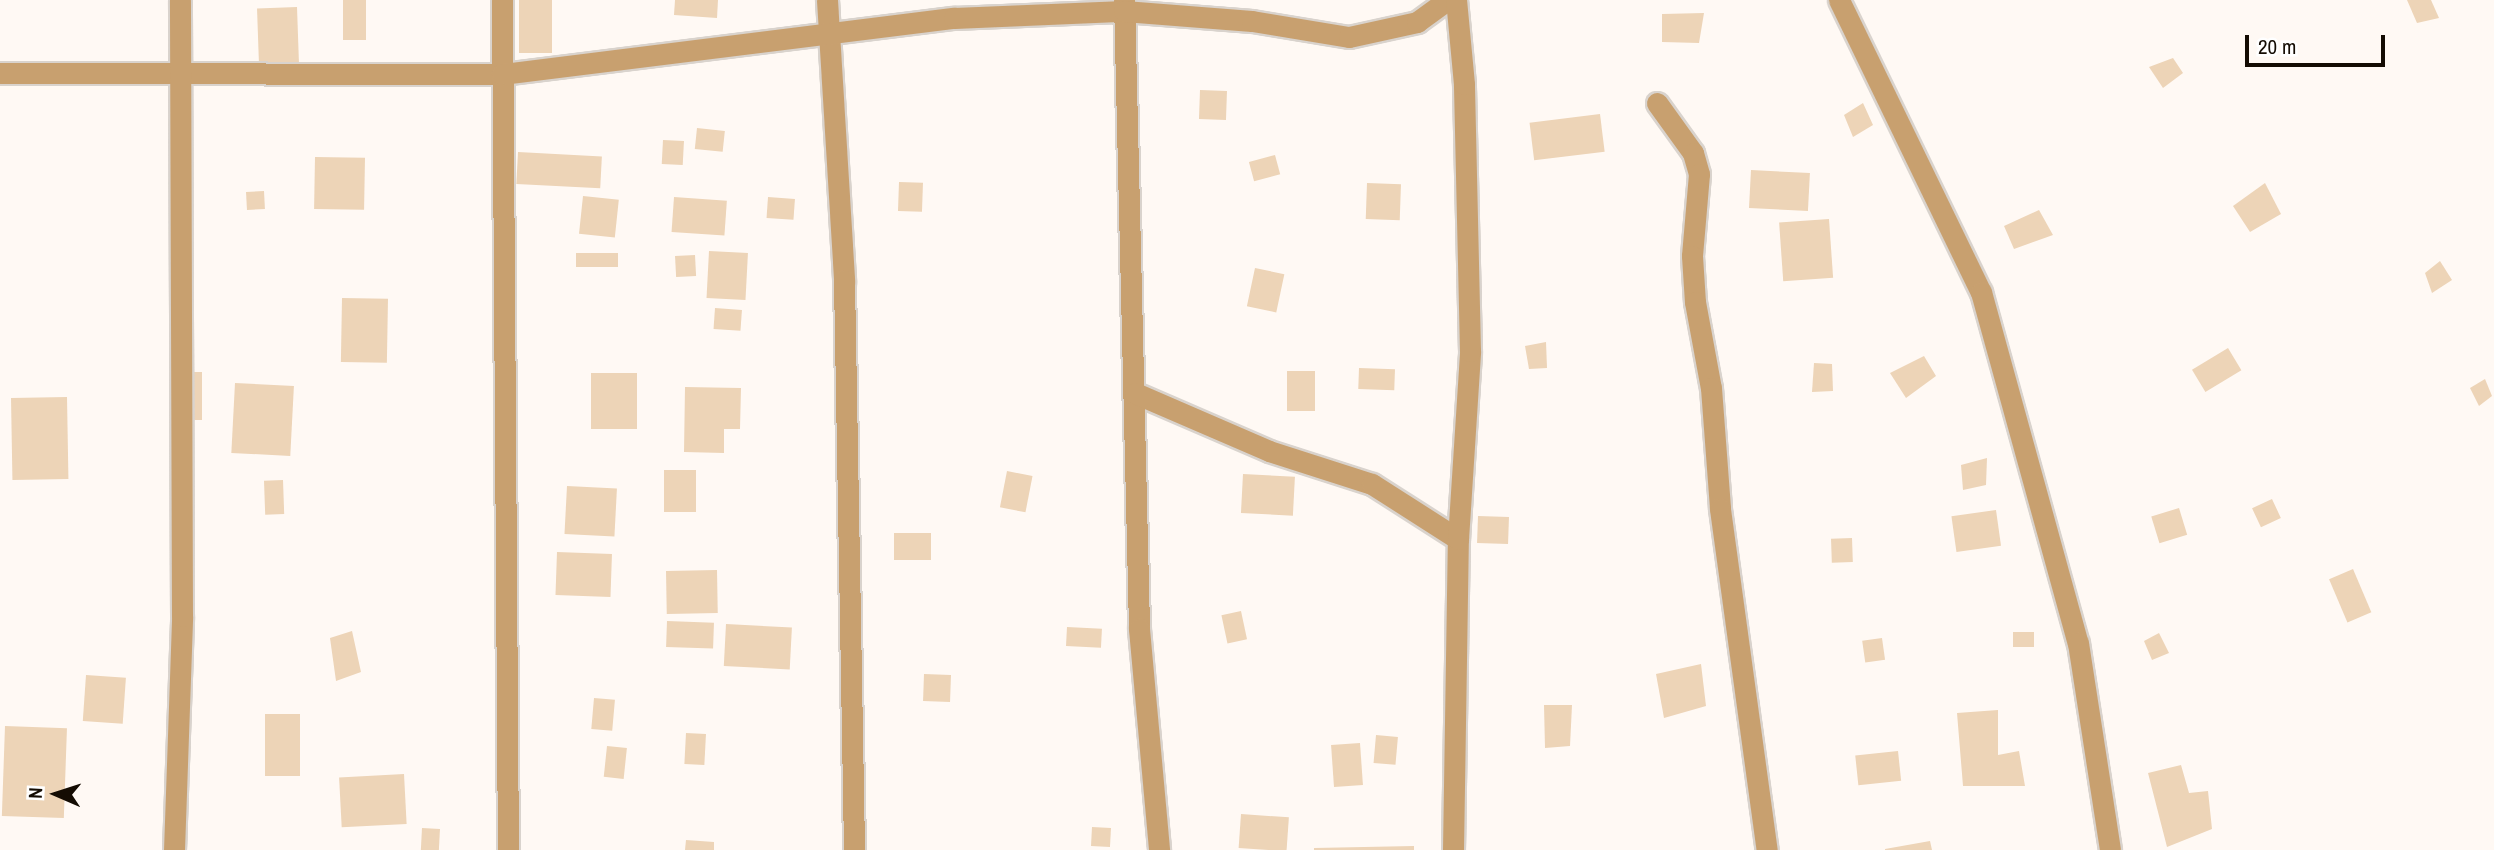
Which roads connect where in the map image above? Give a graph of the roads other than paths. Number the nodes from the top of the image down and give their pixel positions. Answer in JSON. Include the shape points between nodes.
{"nodes":[{"id":1,"x":180,"y":0,"type":"edge"},
{"id":2,"x":502,"y":0,"type":"edge"},
{"id":3,"x":827,"y":0,"type":"edge"},
{"id":4,"x":1447,"y":0,"type":"edge"},
{"id":5,"x":1456,"y":0,"type":"edge"},
{"id":6,"x":1839,"y":0,"type":"edge"},
{"id":7,"x":1124,"y":6,"type":"edge"},
{"id":8,"x":826,"y":34,"type":"junction"},
{"id":9,"x":0,"y":72,"type":"edge"},
{"id":10,"x":502,"y":74,"type":"junction"},
{"id":11,"x":181,"y":75,"type":"junction"},
{"id":12,"x":1657,"y":103,"type":"dead end"},
{"id":13,"x":1135,"y":393,"type":"junction"},
{"id":14,"x":1458,"y":539,"type":"junction"},
{"id":15,"x":174,"y":850,"type":"edge"},
{"id":16,"x":509,"y":850,"type":"edge"},
{"id":17,"x":854,"y":850,"type":"edge"},
{"id":18,"x":1159,"y":850,"type":"edge"},
{"id":19,"x":1453,"y":850,"type":"edge"},
{"id":20,"x":1767,"y":850,"type":"edge"},
{"id":21,"x":2110,"y":850,"type":"edge"}],
"edges":[{"from":1,"to":11,"type":"street"},
{"from":2,"to":10,"type":"street"},
{"from":3,"to":8,"type":"street"},
{"from":4,"to":7,"type":"street","via":[[1417,22],[1349,37]]},
{"from":5,"to":14,"type":"street","via":[[1464,84],[1471,351]]},
{"from":6,"to":21,"type":"street","via":[[1981,292],[2078,643]]},
{"from":7,"to":8,"type":"street","via":[[954,18]]},
{"from":7,"to":13,"type":"street"},
{"from":8,"to":10,"type":"street"},
{"from":8,"to":17,"type":"street","via":[[844,280]]},
{"from":9,"to":11,"type":"street"},
{"from":10,"to":11,"type":"street"},
{"from":10,"to":16,"type":"street"},
{"from":11,"to":15,"type":"street","via":[[182,616]]},
{"from":12,"to":20,"type":"street","via":[[1693,153],[1699,174],[1692,256],[1695,302],[1711,387],[1720,509]]},
{"from":13,"to":14,"type":"street","via":[[1269,451],[1372,484]]},
{"from":13,"to":18,"type":"street","via":[[1139,629]]},
{"from":14,"to":19,"type":"street"}]}
